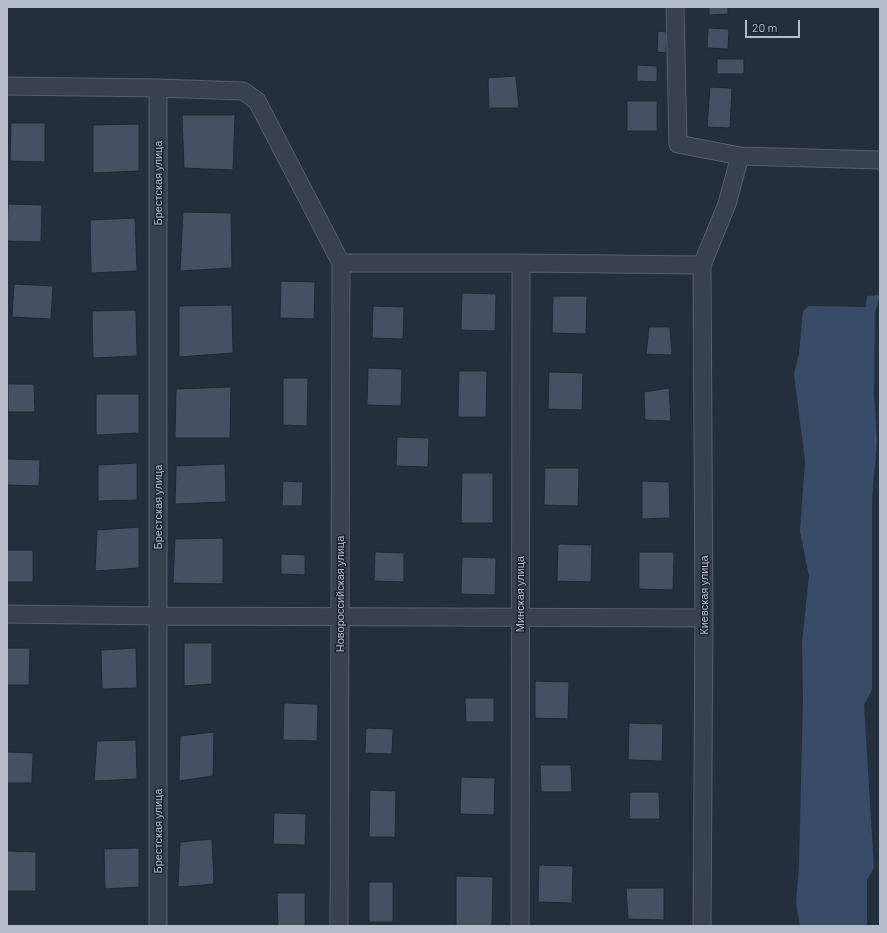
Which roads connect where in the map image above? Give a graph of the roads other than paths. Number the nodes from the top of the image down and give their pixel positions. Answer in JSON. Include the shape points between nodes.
{"nodes":[{"id":1,"x":675,"y":7,"type":"edge"},
{"id":2,"x":7,"y":86,"type":"edge"},
{"id":3,"x":158,"y":88,"type":"junction"},
{"id":4,"x":740,"y":156,"type":"junction"},
{"id":5,"x":880,"y":160,"type":"edge"},
{"id":6,"x":341,"y":263,"type":"junction"},
{"id":7,"x":521,"y":263,"type":"junction"},
{"id":8,"x":702,"y":265,"type":"junction"},
{"id":9,"x":7,"y":614,"type":"edge"},
{"id":10,"x":158,"y":616,"type":"junction"},
{"id":11,"x":340,"y":617,"type":"junction"},
{"id":12,"x":520,"y":618,"type":"junction"},
{"id":13,"x":704,"y":618,"type":"junction"},
{"id":14,"x":158,"y":926,"type":"edge"},
{"id":15,"x":339,"y":926,"type":"edge"},
{"id":16,"x":520,"y":926,"type":"edge"},
{"id":17,"x":702,"y":926,"type":"edge"}],
"edges":[{"from":1,"to":4,"type":"street","via":[[678,144]]},
{"from":2,"to":3,"type":"street"},
{"from":3,"to":6,"type":"street","via":[[243,91],[257,101]]},
{"from":3,"to":10,"type":"street","name":"Брестская улица"},
{"from":4,"to":5,"type":"street"},
{"from":4,"to":8,"type":"street","via":[[727,204]]},
{"from":6,"to":7,"type":"street"},
{"from":6,"to":11,"type":"street","name":"Новороссийская улица"},
{"from":7,"to":8,"type":"street"},
{"from":7,"to":12,"type":"street","name":"Минская улица"},
{"from":8,"to":13,"type":"street","name":"Киевская улица"},
{"from":9,"to":10,"type":"street"},
{"from":10,"to":11,"type":"street"},
{"from":10,"to":14,"type":"street","name":"Брестская улица"},
{"from":11,"to":12,"type":"street"},
{"from":11,"to":15,"type":"street","name":"Новороссийская улица"},
{"from":12,"to":13,"type":"street"},
{"from":12,"to":16,"type":"street","name":"Минская улица"},
{"from":13,"to":17,"type":"street","name":"Киевская улица"}]}
